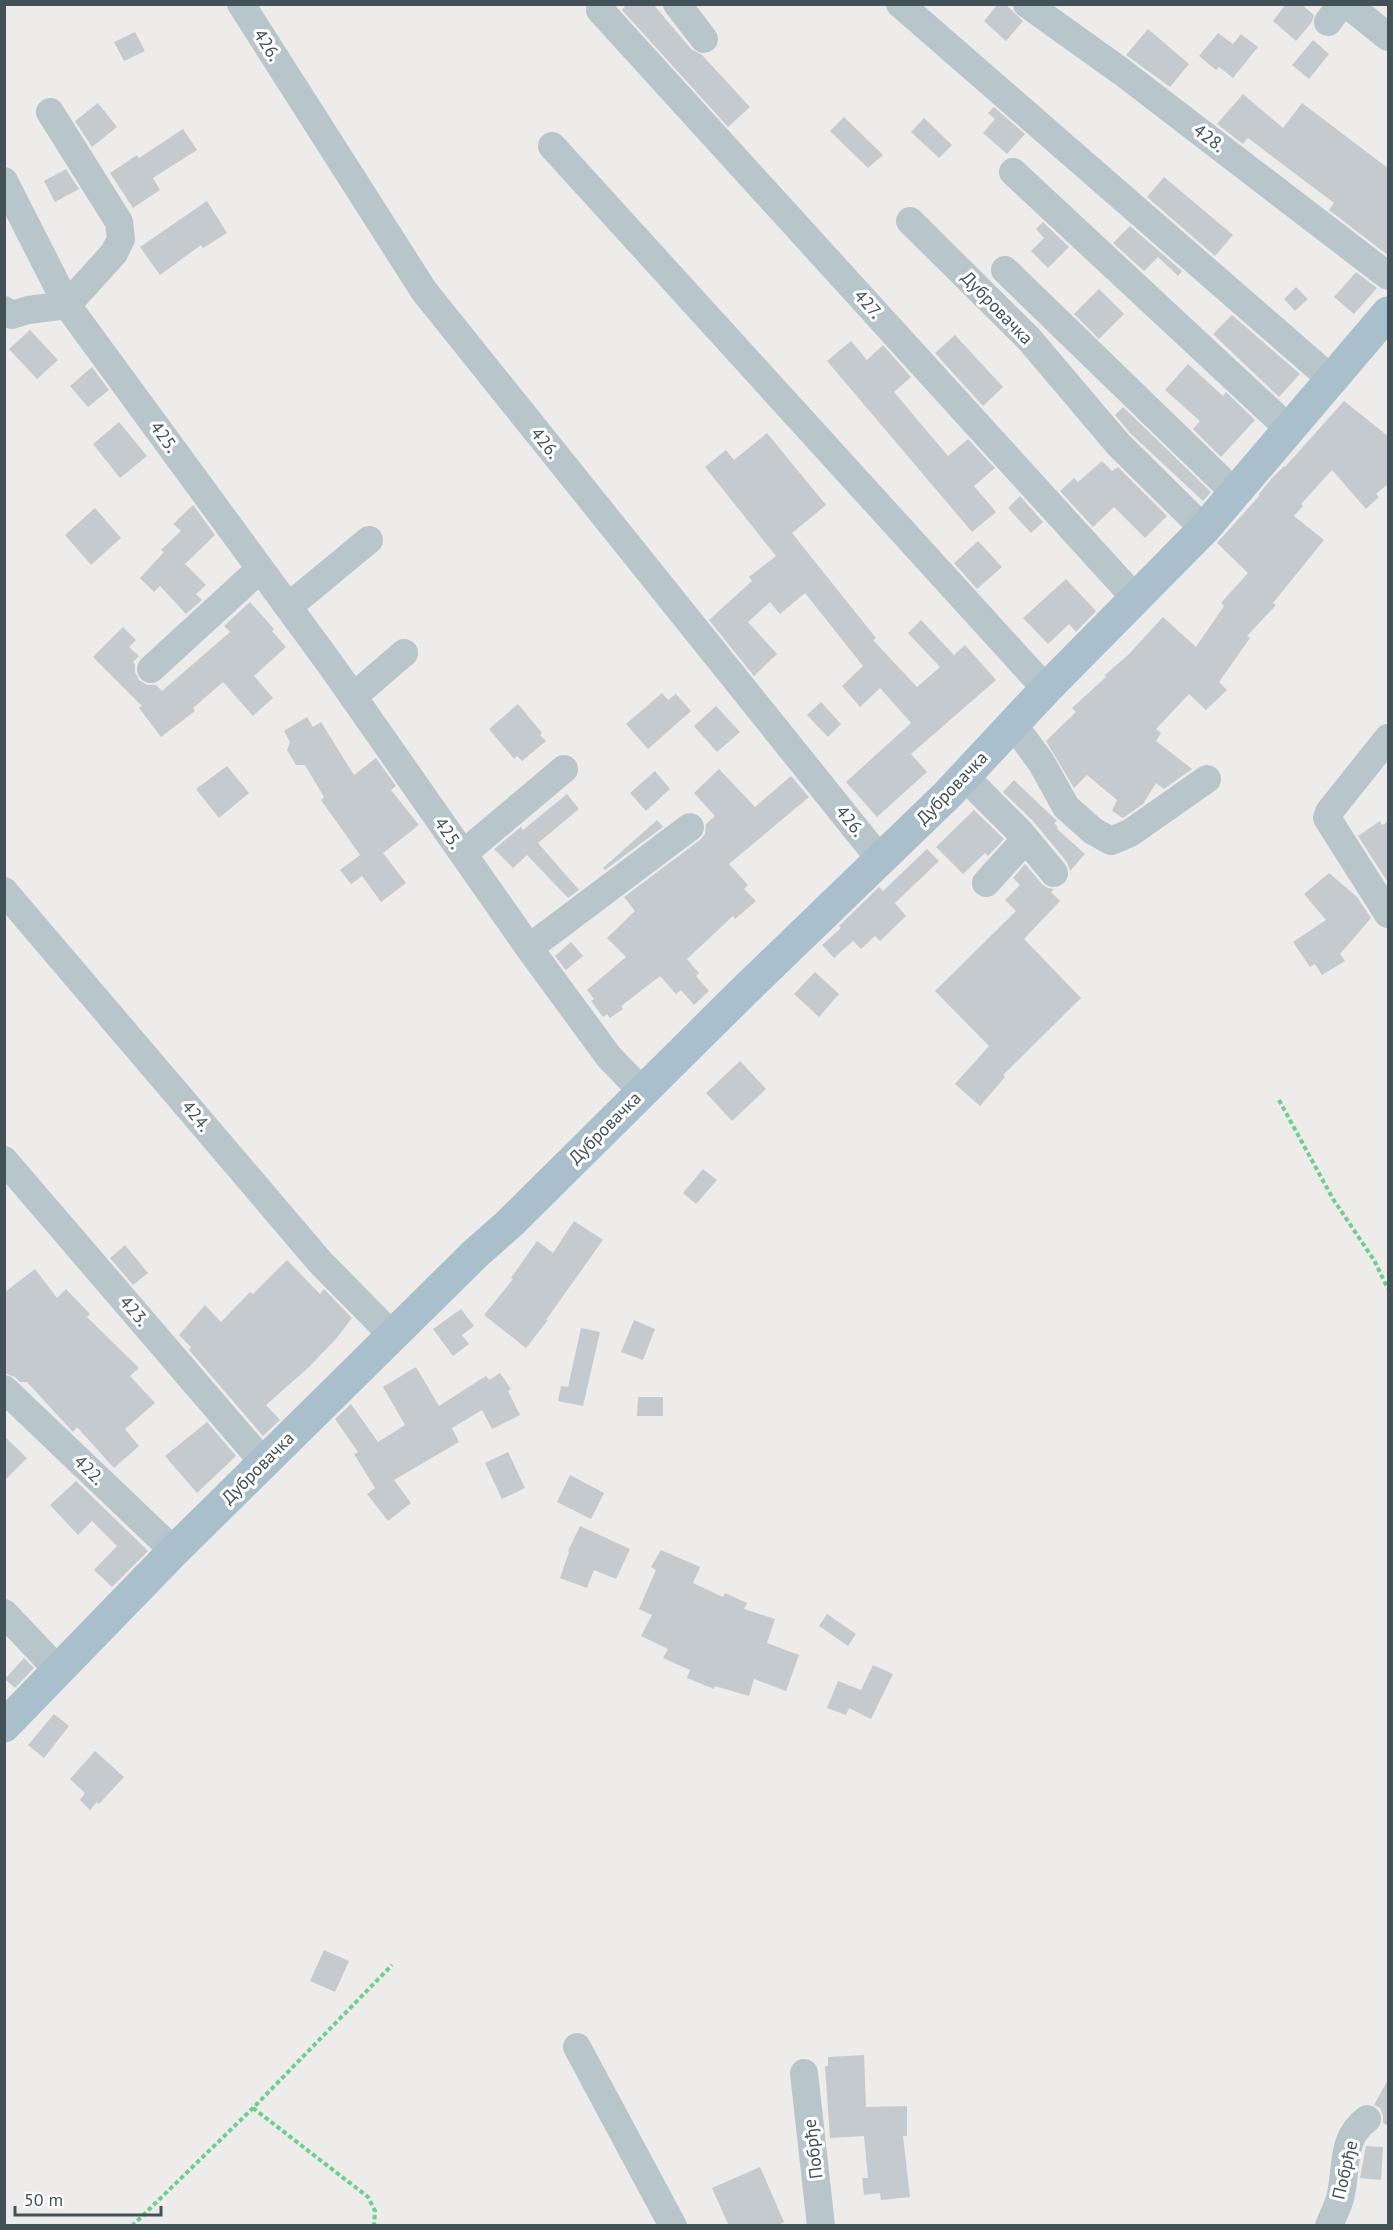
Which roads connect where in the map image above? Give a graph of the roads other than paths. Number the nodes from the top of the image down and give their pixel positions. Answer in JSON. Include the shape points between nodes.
{"nodes":[{"id":1,"x":241,"y":4,"type":"edge"},
{"id":2,"x":677,"y":4,"type":"edge"},
{"id":3,"x":900,"y":4,"type":"edge"},
{"id":4,"x":1027,"y":4,"type":"edge"},
{"id":5,"x":600,"y":10,"type":"dead end"},
{"id":6,"x":1339,"y":10,"type":"edge"},
{"id":7,"x":1389,"y":37,"type":"edge"},
{"id":8,"x":704,"y":39,"type":"dead end"},
{"id":9,"x":50,"y":112,"type":"dead end"},
{"id":10,"x":552,"y":146,"type":"dead end"},
{"id":11,"x":1013,"y":172,"type":"dead end"},
{"id":12,"x":4,"y":181,"type":"edge"},
{"id":13,"x":910,"y":221,"type":"dead end"},
{"id":14,"x":1005,"y":270,"type":"dead end"},
{"id":15,"x":1389,"y":276,"type":"edge"},
{"id":16,"x":67,"y":304,"type":"junction"},
{"id":17,"x":4,"y":310,"type":"edge"},
{"id":18,"x":1389,"y":313,"type":"edge"},
{"id":19,"x":1331,"y":379,"type":"junction"},
{"id":20,"x":1288,"y":428,"type":"junction"},
{"id":21,"x":1235,"y":493,"type":"junction"},
{"id":22,"x":1204,"y":529,"type":"junction"},
{"id":23,"x":369,"y":540,"type":"dead end"},
{"id":24,"x":261,"y":569,"type":"junction"},
{"id":25,"x":1136,"y":599,"type":"junction"},
{"id":26,"x":288,"y":607,"type":"junction"},
{"id":27,"x":404,"y":653,"type":"dead end"},
{"id":28,"x":151,"y":669,"type":"dead end"},
{"id":29,"x":1046,"y":689,"type":"junction"},
{"id":30,"x":353,"y":697,"type":"junction"},
{"id":31,"x":1013,"y":724,"type":"junction"},
{"id":32,"x":1389,"y":738,"type":"edge"},
{"id":33,"x":564,"y":769,"type":"dead end"},
{"id":34,"x":964,"y":776,"type":"junction"},
{"id":35,"x":1207,"y":779,"type":"dead end"},
{"id":36,"x":690,"y":827,"type":"dead end"},
{"id":37,"x":1026,"y":838,"type":"junction"},
{"id":38,"x":463,"y":854,"type":"junction"},
{"id":39,"x":880,"y":859,"type":"junction"},
{"id":40,"x":1054,"y":873,"type":"dead end"},
{"id":41,"x":986,"y":883,"type":"dead end"},
{"id":42,"x":4,"y":891,"type":"edge"},
{"id":43,"x":1389,"y":914,"type":"edge"},
{"id":44,"x":529,"y":948,"type":"junction"},
{"id":45,"x":642,"y":1091,"type":"junction"},
{"id":46,"x":4,"y":1160,"type":"edge"},
{"id":47,"x":393,"y":1336,"type":"junction"},
{"id":48,"x":4,"y":1389,"type":"edge"},
{"id":49,"x":264,"y":1463,"type":"junction"},
{"id":50,"x":174,"y":1551,"type":"junction"},
{"id":51,"x":4,"y":1612,"type":"edge"},
{"id":52,"x":58,"y":1670,"type":"junction"},
{"id":53,"x":4,"y":1726,"type":"edge"},
{"id":54,"x":577,"y":2047,"type":"dead end"},
{"id":55,"x":804,"y":2073,"type":"dead end"},
{"id":56,"x":1367,"y":2119,"type":"dead end"},
{"id":57,"x":673,"y":2226,"type":"edge"},
{"id":58,"x":821,"y":2226,"type":"edge"},
{"id":59,"x":1329,"y":2226,"type":"edge"}],
"edges":[{"from":1,"to":39,"type":"street","name":"426.","via":[[424,291]]},
{"from":2,"to":8,"type":"street"},
{"from":3,"to":19,"type":"street"},
{"from":4,"to":15,"type":"street","name":"428."},
{"from":5,"to":25,"type":"street","name":"427."},
{"from":6,"to":7,"type":"street"},
{"from":9,"to":16,"type":"street","via":[[119,222],[121,239],[114,253]]},
{"from":10,"to":29,"type":"street"},
{"from":11,"to":20,"type":"street"},
{"from":12,"to":16,"type":"street","name":"425."},
{"from":13,"to":22,"type":"street","name":"Дубровачка","via":[[1029,339],[1118,444]]},
{"from":14,"to":21,"type":"street","name":"Дубровачка"},
{"from":16,"to":17,"type":"street","via":[[12,315]]},
{"from":16,"to":24,"type":"street","name":"425."},
{"from":18,"to":19,"type":"main road","name":"Дубровачка"},
{"from":19,"to":20,"type":"main road","name":"Дубровачка"},
{"from":20,"to":21,"type":"main road","name":"Дубровачка"},
{"from":21,"to":22,"type":"main road","name":"Дубровачка"},
{"from":22,"to":25,"type":"main road","name":"Дубровачка"},
{"from":23,"to":26,"type":"street"},
{"from":24,"to":26,"type":"street","name":"425."},
{"from":24,"to":28,"type":"street"},
{"from":25,"to":29,"type":"main road","name":"Дубровачка"},
{"from":26,"to":30,"type":"street","name":"425."},
{"from":27,"to":30,"type":"street"},
{"from":29,"to":31,"type":"main road","name":"Дубровачка"},
{"from":30,"to":38,"type":"street","name":"425."},
{"from":31,"to":34,"type":"main road","name":"Дубровачка"},
{"from":31,"to":35,"type":"street","via":[[1041,762],[1066,807],[1093,831],[1112,841]]},
{"from":32,"to":43,"type":"street","via":[[1327,818]]},
{"from":33,"to":38,"type":"street"},
{"from":34,"to":37,"type":"street"},
{"from":34,"to":39,"type":"main road","name":"Дубровачка"},
{"from":36,"to":44,"type":"street"},
{"from":37,"to":40,"type":"street"},
{"from":37,"to":41,"type":"street"},
{"from":38,"to":44,"type":"street","name":"425."},
{"from":39,"to":45,"type":"main road","name":"Дубровачка"},
{"from":42,"to":47,"type":"street","name":"424.","via":[[321,1263]]},
{"from":44,"to":45,"type":"street","name":"425.","via":[[609,1057]]},
{"from":45,"to":47,"type":"main road","name":"Дубровачка"},
{"from":46,"to":49,"type":"street","name":"423."},
{"from":47,"to":49,"type":"main road","name":"Дубровачка"},
{"from":48,"to":50,"type":"street","name":"422."},
{"from":49,"to":50,"type":"main road","name":"Дубровачка"},
{"from":50,"to":52,"type":"main road","name":"Дубровачка"},
{"from":51,"to":52,"type":"street"},
{"from":52,"to":53,"type":"main road","name":"Дубровачка"},
{"from":54,"to":57,"type":"street"},
{"from":55,"to":58,"type":"street","name":"Побрђе"},
{"from":56,"to":59,"type":"street","name":"Побрђе","via":[[1356,2127],[1347,2151],[1341,2196]]}]}
